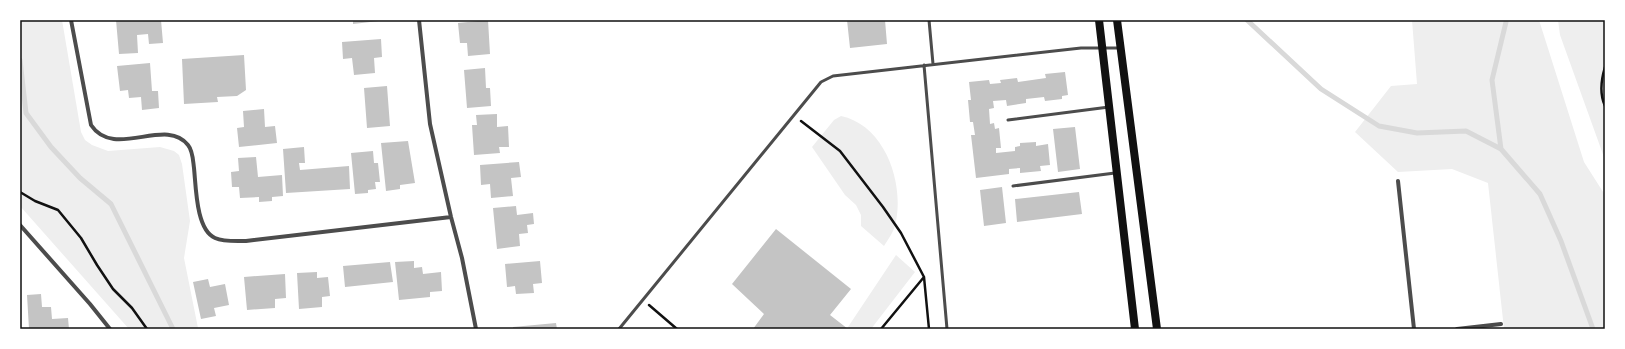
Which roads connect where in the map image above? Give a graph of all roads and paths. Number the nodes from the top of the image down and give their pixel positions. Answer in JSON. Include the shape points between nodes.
{"nodes":[{"id":1,"x":71,"y":20,"type":"edge"},
{"id":2,"x":419,"y":20,"type":"edge"},
{"id":3,"x":929,"y":20,"type":"edge"},
{"id":4,"x":1099,"y":20,"type":"edge"},
{"id":5,"x":1117,"y":20,"type":"edge"},
{"id":6,"x":1102,"y":47,"type":"junction"},
{"id":7,"x":1121,"y":48,"type":"junction"},
{"id":8,"x":933,"y":64,"type":"junction"},
{"id":9,"x":924,"y":65,"type":"junction"},
{"id":10,"x":1605,"y":67,"type":"edge"},
{"id":11,"x":1605,"y":106,"type":"edge"},
{"id":12,"x":1109,"y":108,"type":"junction"},
{"id":13,"x":794,"y":115,"type":"junction"},
{"id":14,"x":1008,"y":120,"type":"dead end"},
{"id":15,"x":1117,"y":173,"type":"junction"},
{"id":16,"x":1398,"y":181,"type":"dead end"},
{"id":17,"x":1013,"y":186,"type":"dead end"},
{"id":18,"x":20,"y":192,"type":"edge"},
{"id":19,"x":451,"y":217,"type":"junction"},
{"id":20,"x":20,"y":225,"type":"edge"},
{"id":21,"x":924,"y":277,"type":"junction"},
{"id":22,"x":643,"y":300,"type":"junction"},
{"id":23,"x":1501,"y":324,"type":"dead end"},
{"id":24,"x":110,"y":329,"type":"edge"},
{"id":25,"x":147,"y":329,"type":"edge"},
{"id":26,"x":476,"y":329,"type":"edge"},
{"id":27,"x":619,"y":329,"type":"edge"},
{"id":28,"x":677,"y":329,"type":"edge"},
{"id":29,"x":881,"y":329,"type":"edge"},
{"id":30,"x":929,"y":329,"type":"edge"},
{"id":31,"x":948,"y":329,"type":"edge"},
{"id":32,"x":1135,"y":329,"type":"edge"},
{"id":33,"x":1157,"y":329,"type":"edge"},
{"id":34,"x":1414,"y":329,"type":"edge"},
{"id":35,"x":1457,"y":329,"type":"edge"}],
"edges":[{"from":1,"to":19,"type":"street","via":[[91,125],[96,133],[113,140],[171,135],[182,138],[190,147],[198,207],[204,229],[215,238],[246,241]]},
{"from":2,"to":19,"type":"street","via":[[430,124]]},
{"from":3,"to":8,"type":"lane"},
{"from":4,"to":6,"type":"main road"},
{"from":5,"to":7,"type":"main road"},
{"from":6,"to":7,"type":"lane"},
{"from":6,"to":8,"type":"lane"},
{"from":6,"to":12,"type":"main road"},
{"from":7,"to":33,"type":"main road"},
{"from":8,"to":9,"type":"lane"},
{"from":9,"to":13,"type":"lane","via":[[833,76],[821,82]]},
{"from":9,"to":31,"type":"lane"},
{"from":10,"to":11,"type":"path","via":[[1601,86]]},
{"from":12,"to":14,"type":"lane"},
{"from":12,"to":15,"type":"main road"},
{"from":13,"to":21,"type":"path","via":[[840,151],[901,233]]},
{"from":13,"to":22,"type":"lane"},
{"from":15,"to":17,"type":"lane"},
{"from":15,"to":32,"type":"main road"},
{"from":16,"to":34,"type":"street"},
{"from":18,"to":25,"type":"path","via":[[58,210],[81,238],[113,289],[132,308]]},
{"from":19,"to":26,"type":"street"},
{"from":20,"to":24,"type":"street"},
{"from":21,"to":29,"type":"path"},
{"from":21,"to":30,"type":"path"},
{"from":22,"to":27,"type":"lane"},
{"from":22,"to":28,"type":"path"},
{"from":23,"to":35,"type":"street"}]}
